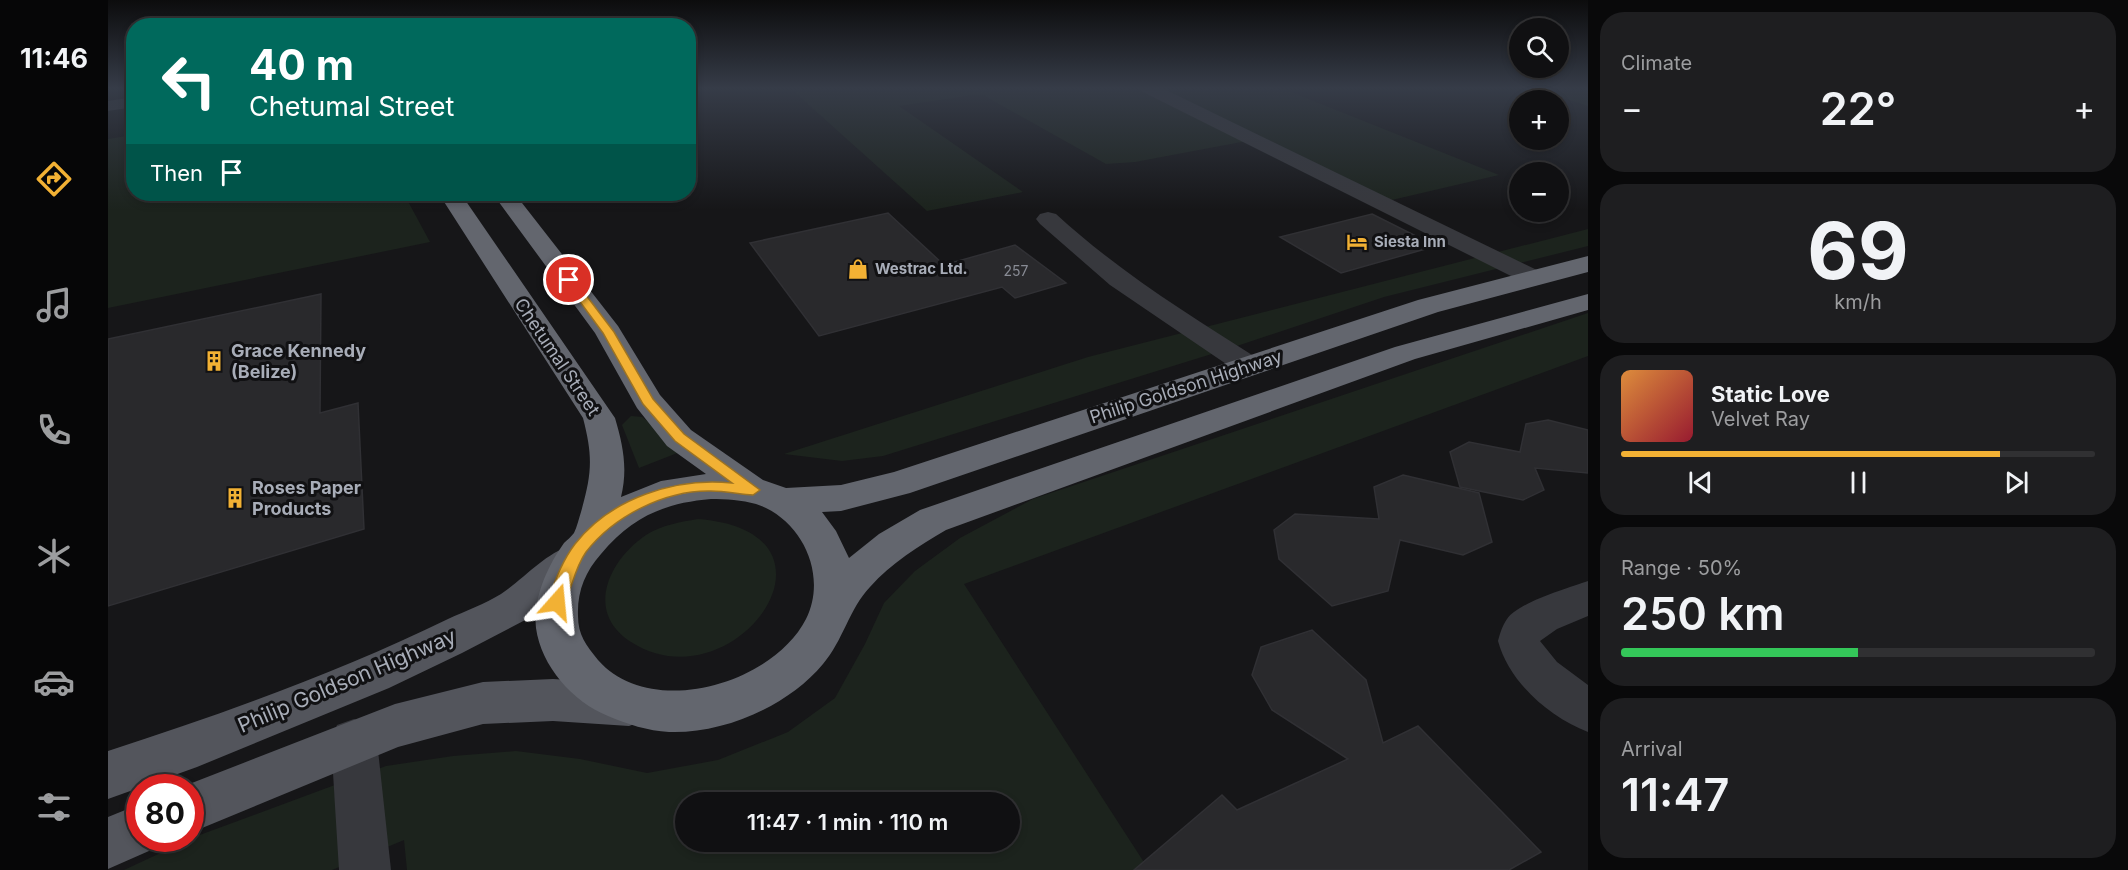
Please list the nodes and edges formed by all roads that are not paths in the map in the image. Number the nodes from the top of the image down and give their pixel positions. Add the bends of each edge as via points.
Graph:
1 (1231, 129) edge
2 (455, 201) edge
3 (509, 201) edge
4 (1048, 219) dead end
5 (1588, 264) edge
6 (1534, 278) junction
7 (1588, 302) edge
8 (1249, 366) junction
9 (768, 496) junction
10 (582, 548) junction
11 (1588, 598) edge
12 (830, 611) junction
13 (641, 706) junction
14 (1588, 711) edge
15 (354, 741) junction
16 (108, 775) edge
17 (204, 802) edge
18 (126, 835) edge
19 (108, 843) edge
20 (365, 870) edge

1 - 6 street
2 - 10 highway, Chetumal Street via 599,418 608,451 606,486
3 - 9 highway via 608,332 648,401 680,438
4 - 8 street via 1075,247
5 - 6 highway, Philip Goldson Highway
6 - 8 highway, Philip Goldson Highway via 1428,306
7 - 12 highway via 1405,353 933,520 892,544 855,576
8 - 9 highway, Philip Goldson Highway via 898,484 841,498
9 - 10 highway, Philip Goldson Highway via 711,486 667,492 626,510
9 - 12 highway via 800,513 816,528 828,548 834,589
10 - 13 highway, Chetumal Street via 562,581 557,602 556,625 563,647 574,667 592,684 612,697
10 - 16 main road, Philip Goldson Highway via 514,606 447,640 180,751
11 - 14 street via 1531,623 1521,632 1518,644 1525,659
12 - 13 highway, Chetumal Street via 804,654 759,689 701,708 670,711
13 - 15 main road via 553,700 483,703
15 - 17 main road
15 - 20 street
18 - 19 main road

